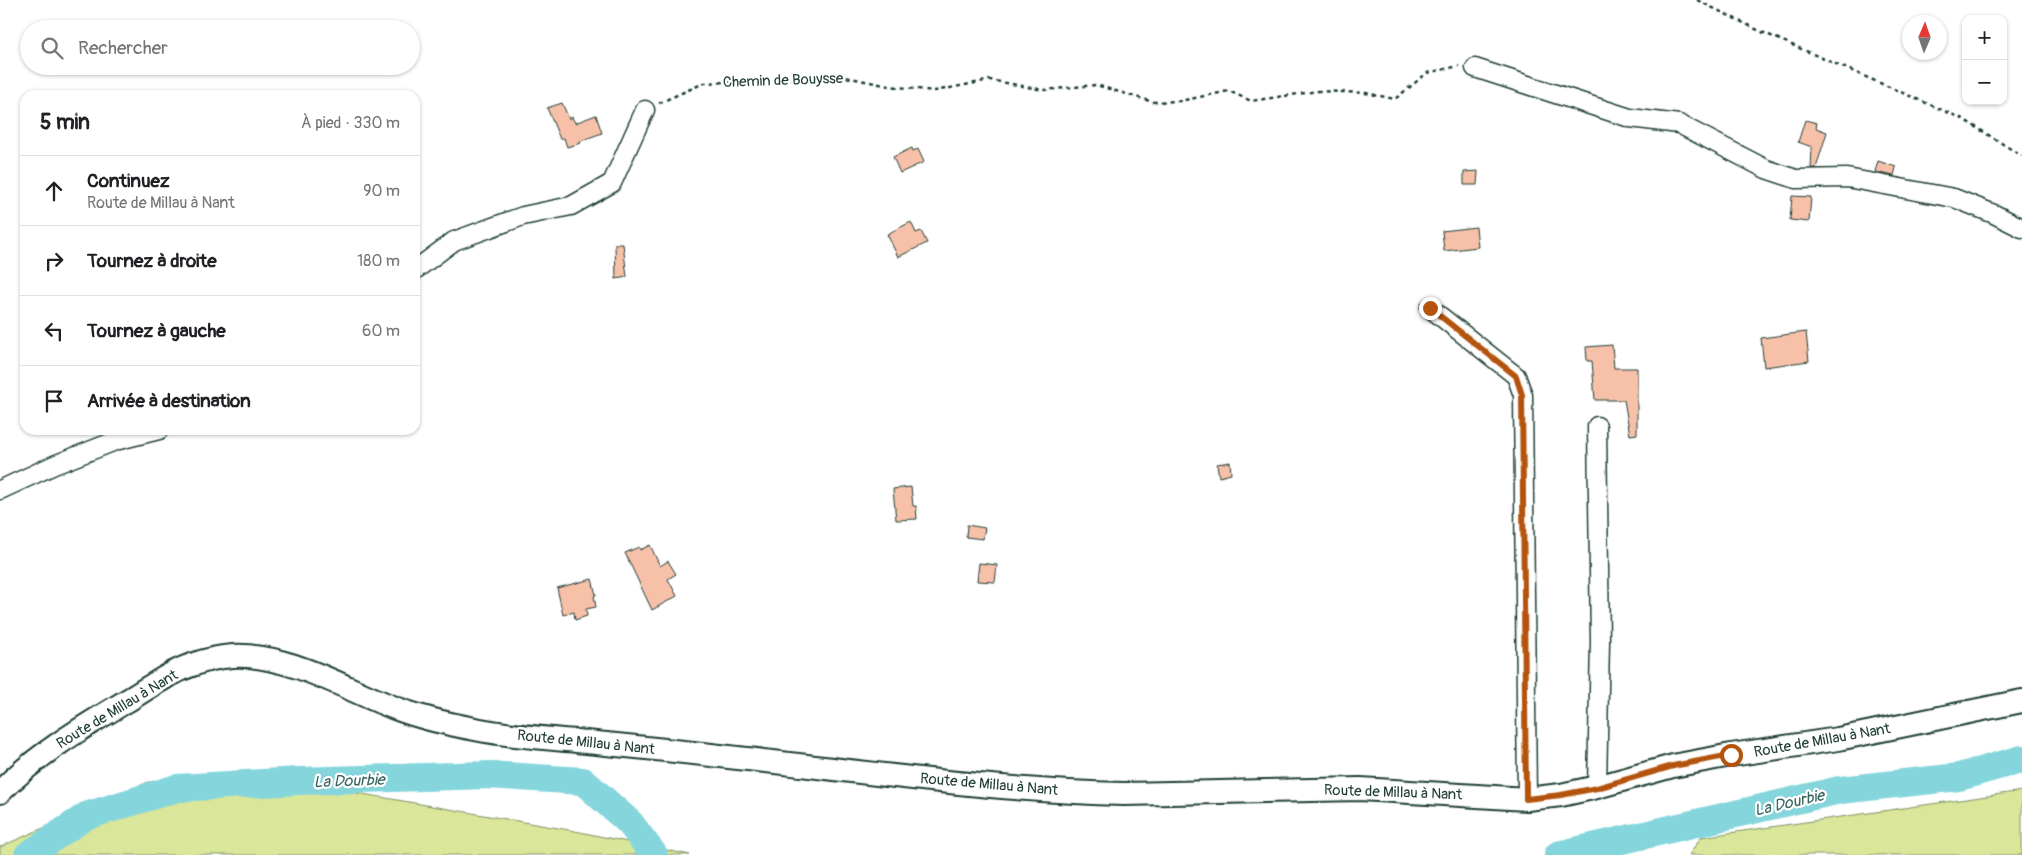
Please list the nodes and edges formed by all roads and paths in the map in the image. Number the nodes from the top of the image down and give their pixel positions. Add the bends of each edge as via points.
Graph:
1 (1697, 0) edge
2 (1475, 68) joint
3 (645, 110) joint
4 (2022, 156) edge
5 (2022, 228) edge
6 (420, 266) edge
7 (1430, 308) dead end
8 (1597, 426) dead end
9 (139, 435) edge
10 (0, 490) edge
11 (2022, 701) edge
12 (1597, 788) junction
13 (0, 792) edge
14 (1526, 799) junction

1 - 4 path via 1762,32 1964,119
2 - 3 path, Chemin de Bouysse via 1459,66 1428,74 1395,99 1366,93 1318,91 1251,101 1229,91 1180,101 1153,102 1096,85 1044,90 990,80 935,91 846,77 704,83
2 - 5 street via 1630,118 1679,124 1766,170 1796,178 1847,178 1954,198
3 - 6 street via 612,184 572,206 523,216 454,241
7 - 14 street via 1516,376 1522,395
8 - 12 street via 1600,641
9 - 10 street via 54,465
11 - 12 main road, Route de Millau à Nant via 1838,739 1673,766
12 - 14 main road, Route de Millau à Nant
13 - 14 main road, Route de Millau à Nant via 46,753 159,681 190,665 233,656 273,660 304,670 425,718 521,736 1094,794 1360,789

